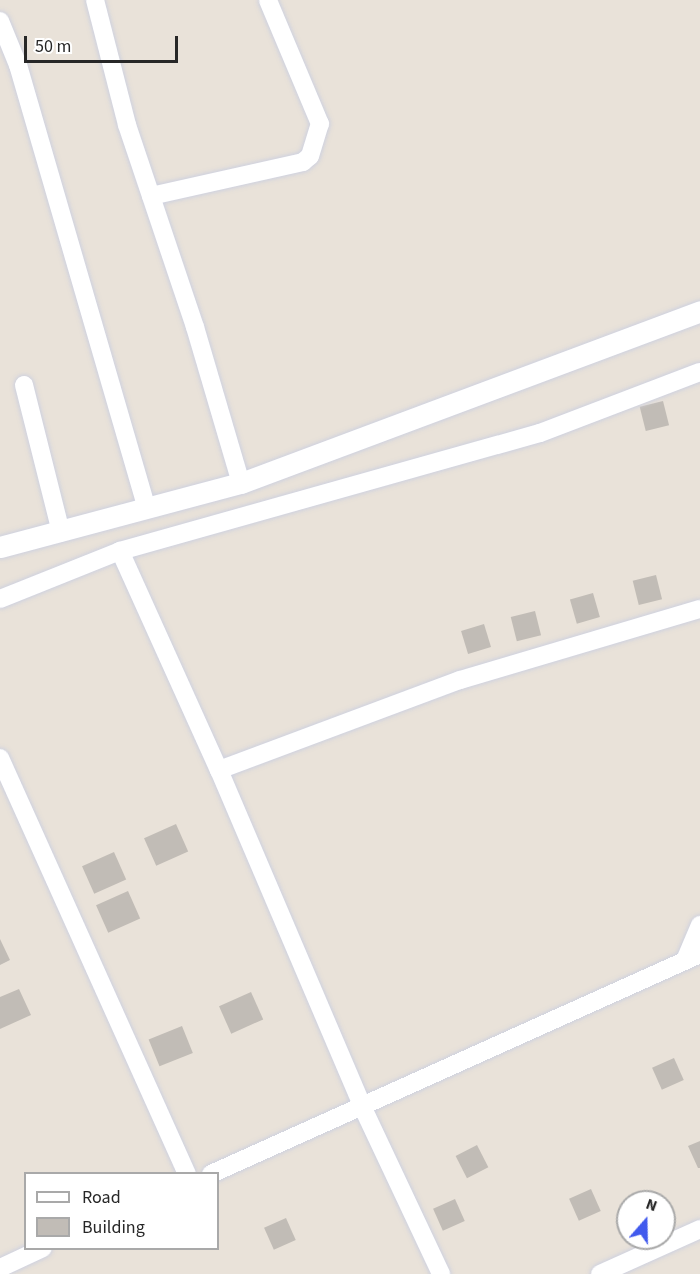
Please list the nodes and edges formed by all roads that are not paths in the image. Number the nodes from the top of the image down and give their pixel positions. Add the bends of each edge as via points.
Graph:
1 (94, 0) edge
2 (268, 0) edge
3 (0, 21) edge
4 (151, 196) junction
5 (700, 311) edge
6 (700, 372) edge
7 (24, 386) dead end
8 (241, 483) junction
9 (147, 508) junction
10 (61, 532) junction
11 (0, 547) edge
12 (120, 551) junction
13 (0, 599) edge
14 (700, 609) edge
15 (0, 758) edge
16 (219, 770) junction
17 (700, 925) edge
18 (693, 956) edge
19 (362, 1106) junction
20 (187, 1172) edge
21 (213, 1172) edge
22 (700, 1228) edge
23 (40, 1250) edge
24 (0, 1268) edge
25 (441, 1274) edge
26 (600, 1274) edge

1 - 4 street via 126,125
2 - 4 street via 320,124 310,156 303,162
3 - 9 street via 18,65
4 - 8 street
5 - 8 street
6 - 12 street via 540,433
7 - 10 street
8 - 9 street
9 - 10 street
10 - 11 street
12 - 13 street
12 - 16 street
14 - 16 street via 460,680
15 - 20 street
16 - 19 street
17 - 18 street
18 - 19 street
19 - 21 street
19 - 25 street
22 - 26 street
23 - 24 street

